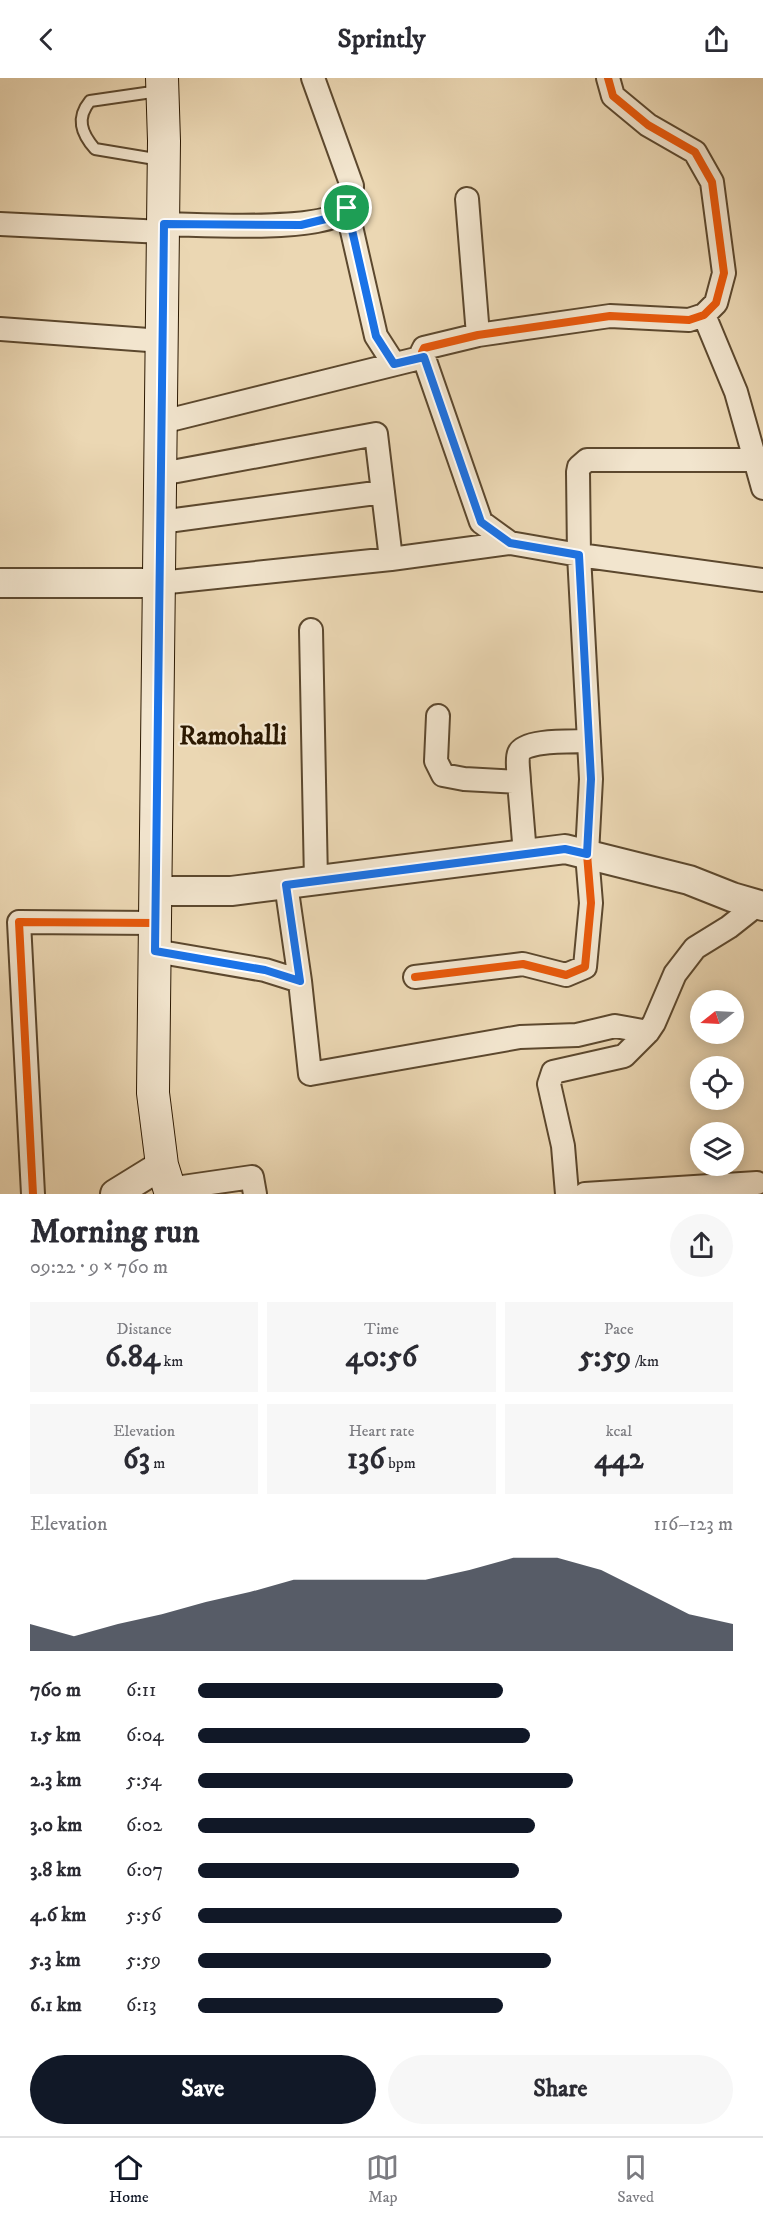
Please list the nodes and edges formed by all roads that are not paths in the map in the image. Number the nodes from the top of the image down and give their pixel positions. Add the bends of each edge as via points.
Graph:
1 (313, 78) edge
2 (608, 78) edge
3 (162, 84) edge
4 (164, 160) junction
5 (466, 199) dead end
6 (347, 208) junction
7 (0, 224) edge
8 (164, 228) junction
9 (704, 315) junction
10 (0, 329) edge
11 (478, 335) junction
12 (162, 341) junction
13 (424, 357) junction
14 (394, 364) junction
15 (162, 422) junction
16 (755, 460) junction
17 (161, 474) junction
18 (763, 488) edge
19 (383, 492) junction
20 (160, 522) junction
21 (510, 543) junction
22 (579, 555) junction
23 (391, 559) junction
24 (763, 580) edge
25 (159, 583) junction
26 (0, 584) edge
27 (311, 630) dead end
28 (438, 717) dead end
29 (589, 741) junction
30 (519, 782) junction
31 (525, 854) junction
32 (587, 854) junction
33 (316, 881) junction
34 (286, 885) junction
35 (156, 891) junction
36 (761, 905) edge
37 (9, 922) edge
38 (155, 937) junction
39 (415, 977) dead end
40 (300, 981) junction
41 (648, 1032) junction
42 (545, 1036) junction
43 (553, 1072) junction
44 (167, 1183) edge
45 (757, 1183) dead end
46 (33, 1194) edge
47 (115, 1194) edge
48 (255, 1194) edge
49 (567, 1194) edge
50 (585, 1194) edge

1 - 6 street via 352,186
2 - 9 street via 613,96 648,125 695,152 712,182 724,273 716,303
3 - 4 main road
3 - 4 lane via 90,101 82,111 82,124 86,139 95,149
4 - 8 main road
5 - 11 street
6 - 8 street via 334,217 301,225
6 - 14 street via 376,336
7 - 8 street
8 - 12 main road
9 - 11 street via 689,320 610,316
9 - 16 street via 736,392
10 - 12 street
11 - 13 street via 424,348
12 - 15 main road
13 - 14 street
13 - 21 street via 481,522
14 - 15 street
15 - 17 main road
16 - 18 street
16 - 22 street via 587,460 578,472
17 - 19 street via 376,434
17 - 20 main road
19 - 20 street
19 - 23 street
20 - 25 main road
21 - 22 street
21 - 23 street
22 - 24 street
22 - 29 street
23 - 25 street
25 - 26 street
25 - 35 main road
27 - 33 street
28 - 30 street via 436,762 443,775
29 - 30 street via 522,748 518,754
29 - 32 street
30 - 31 street
31 - 32 street via 565,849
31 - 33 street
32 - 36 street via 689,880
32 - 39 street via 591,903 585,967 566,975 523,964
33 - 34 street
34 - 35 street via 231,891
34 - 40 street
35 - 38 main road
36 - 41 street via 695,948 675,974
37 - 38 street
37 - 46 street
38 - 40 street
38 - 44 main road via 153,1094
40 - 42 street via 310,1074 478,1043
41 - 42 street via 615,1026 577,1035
41 - 43 street via 624,1056
42 - 43 street
43 - 49 street via 549,1084 564,1146
44 - 47 street
44 - 48 street via 252,1177
45 - 50 street

